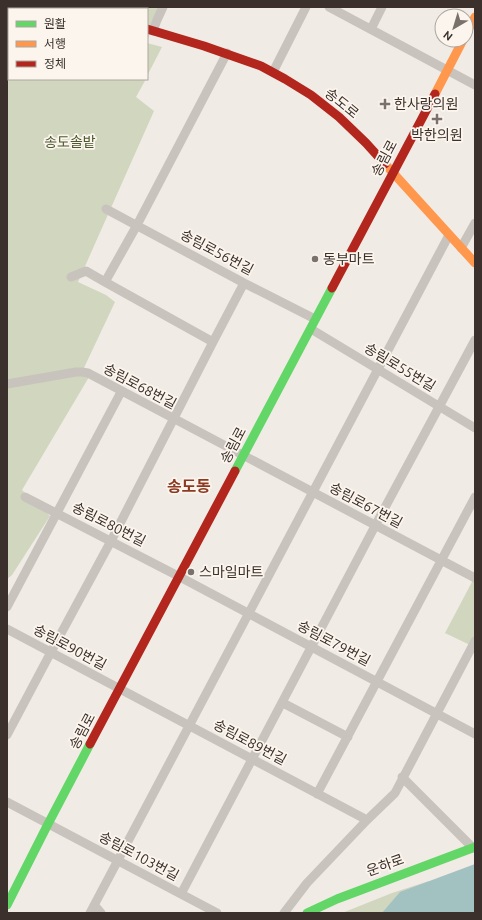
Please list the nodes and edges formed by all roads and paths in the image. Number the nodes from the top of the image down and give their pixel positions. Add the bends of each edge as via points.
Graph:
1 (163, 7) edge
2 (306, 7) edge
3 (329, 7) edge
4 (382, 7) edge
5 (371, 29) junction
6 (150, 30) edge
7 (459, 48) edge
8 (226, 53) junction
9 (447, 70) junction
10 (273, 72) junction
11 (475, 85) edge
12 (393, 172) junction
13 (106, 209) dead end
14 (475, 223) edge
15 (137, 225) junction
16 (449, 234) junction
17 (461, 248) junction
18 (475, 263) edge
19 (71, 277) dead end
20 (105, 282) junction
21 (244, 283) junction
22 (315, 319) junction
23 (311, 329) junction
24 (475, 340) edge
25 (213, 342) junction
26 (377, 370) junction
27 (7, 384) edge
28 (121, 392) junction
29 (439, 406) junction
30 (174, 420) junction
31 (475, 428) edge
32 (243, 456) junction
33 (312, 492) junction
34 (25, 496) dead end
35 (475, 497) edge
36 (56, 513) junction
37 (375, 526) junction
38 (112, 541) junction
39 (442, 560) junction
40 (180, 577) junction
41 (475, 578) edge
42 (7, 607) edge
43 (248, 613) junction
44 (7, 629) edge
45 (475, 641) edge
46 (312, 648) junction
47 (51, 652) junction
48 (378, 681) junction
49 (120, 689) junction
50 (283, 703) junction
51 (436, 713) junction
52 (189, 726) junction
53 (475, 734) edge
54 (7, 735) edge
55 (348, 737) junction
56 (253, 759) junction
57 (402, 777) junction
58 (317, 794) junction
59 (7, 802) edge
60 (367, 820) junction
61 (48, 824) junction
62 (474, 848) edge
63 (118, 861) junction
64 (181, 894) junction
65 (7, 905) edge
66 (92, 909) edge
67 (101, 913) edge
68 (217, 913) edge
69 (284, 913) edge
70 (307, 913) edge

1 - 6 street
2 - 10 street
3 - 5 street
4 - 5 street
5 - 9 street
6 - 8 street, 송도로
7 - 9 street, 송림로
8 - 10 street, 송도로
8 - 15 street
9 - 11 street
9 - 12 street, 송림로
10 - 12 street, 송도로 via 334,113
12 - 16 street, 송도로
12 - 22 street, 송림로
13 - 15 street, 송림로56번길
14 - 17 street
15 - 20 street
15 - 21 street, 송림로56번길
16 - 17 street, 송도로
16 - 26 street
17 - 18 street, 송도로
19 - 20 street via 86,270
20 - 25 street
21 - 22 street, 송림로56번길
21 - 25 street
22 - 23 street, 송림로
23 - 26 street, 송림로55번길
23 - 32 street, 송림로
24 - 29 street
25 - 30 street
26 - 29 street, 송림로55번길
26 - 33 street
27 - 28 street, 송림로68번길 via 82,372
28 - 30 street, 송림로68번길
28 - 36 street
29 - 31 street, 송림로55번길
29 - 37 street
30 - 32 street, 송림로68번길
30 - 38 street
32 - 33 street, 송림로67번길
32 - 40 street, 송림로
33 - 37 street, 송림로67번길
33 - 43 street
34 - 36 street, 송림로80번길
35 - 39 street
36 - 38 street, 송림로80번길
36 - 42 street
37 - 39 street, 송림로67번길
37 - 46 street
38 - 40 street, 송림로80번길
38 - 47 street
39 - 41 street, 송림로67번길
39 - 48 street
40 - 43 street, 송림로79번길
40 - 49 street, 송림로
43 - 46 street, 송림로79번길
43 - 52 street
44 - 47 street, 송림로90번길
45 - 51 street
46 - 48 street, 송림로79번길
46 - 50 street
47 - 49 street, 송림로90번길
47 - 54 street
48 - 51 street, 송림로79번길
48 - 55 street
49 - 52 street, 송림로89번길
49 - 61 street, 송림로
50 - 55 street
50 - 56 street
51 - 53 street, 송림로79번길
51 - 57 street
52 - 56 street, 송림로89번길
52 - 63 street
55 - 58 street
56 - 58 street, 송림로89번길
56 - 64 street
57 - 60 street via 394,792
57 - 62 street
58 - 60 street, 송림로89번길
59 - 61 street, 송림로103번길
60 - 69 street via 306,883
61 - 63 street, 송림로103번길
61 - 65 street, 송림로
62 - 70 street, 운하로 via 336,899
63 - 64 street, 송림로103번길
63 - 66 street
64 - 68 street, 송림로103번길
66 - 67 street

